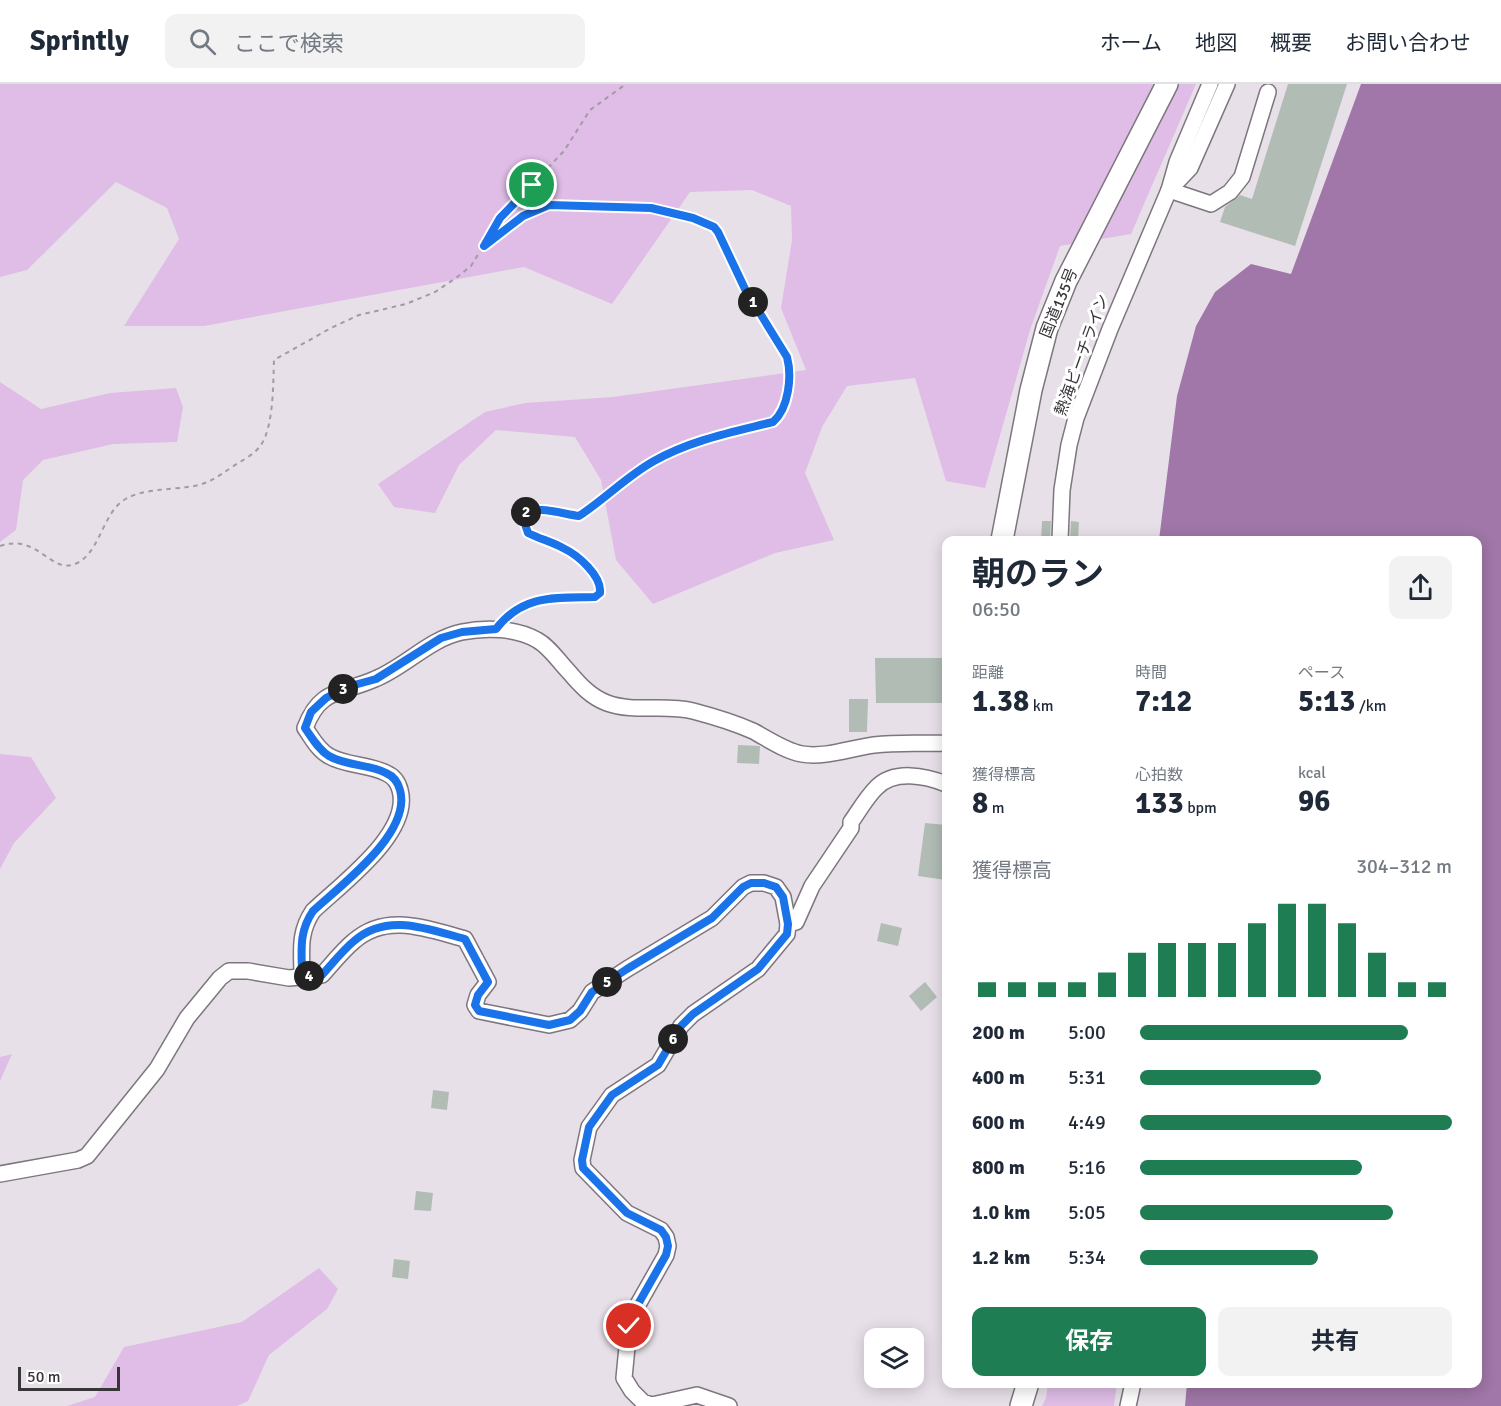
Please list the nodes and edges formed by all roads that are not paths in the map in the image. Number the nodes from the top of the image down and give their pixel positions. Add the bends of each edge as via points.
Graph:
1 (1167, 84) edge
2 (1210, 84) edge
3 (1227, 84) edge
4 (1268, 92) dead end
5 (1169, 190) junction
6 (1003, 536) edge
7 (1060, 536) edge
8 (942, 743) edge
9 (942, 782) edge
10 (788, 924) junction
11 (302, 976) junction
12 (0, 1174) edge
13 (1026, 1388) edge
14 (1132, 1388) edge
15 (729, 1406) edge
16 (1021, 1406) edge
17 (1128, 1406) edge

1 - 6 highway, 国道135号 via 1066,281 1047,328
2 - 5 street, 熱海ビーチライン
3 - 5 street, 熱海ビーチライン via 1190,168
4 - 5 street via 1242,177 1230,192 1211,204
5 - 7 street, 熱海ビーチライン via 1076,418 1062,490
8 - 11 street via 876,745 802,754 693,711 622,708 606,703 587,692 538,640 521,633 496,629 441,638 376,679 326,698 311,712 305,728 320,748 329,756 389,774 398,783 402,796 401,810 384,844 305,922
9 - 10 street via 910,776 895,777 877,786 812,886 796,922
10 - 11 street via 783,897 776,887 751,883 712,918 592,992 570,1020 549,1025 479,1011 475,1005 478,995 488,982 465,939 410,924 386,924 365,933 322,975
10 - 15 street via 787,934 758,969 693,1014 681,1026 658,1065 612,1095 589,1127 582,1160 583,1168 627,1213 661,1230 668,1246 629,1326 624,1378 643,1402 652,1405 697,1395
11 - 12 street via 229,971 187,1018 157,1069 87,1156
13 - 16 highway
14 - 17 street

